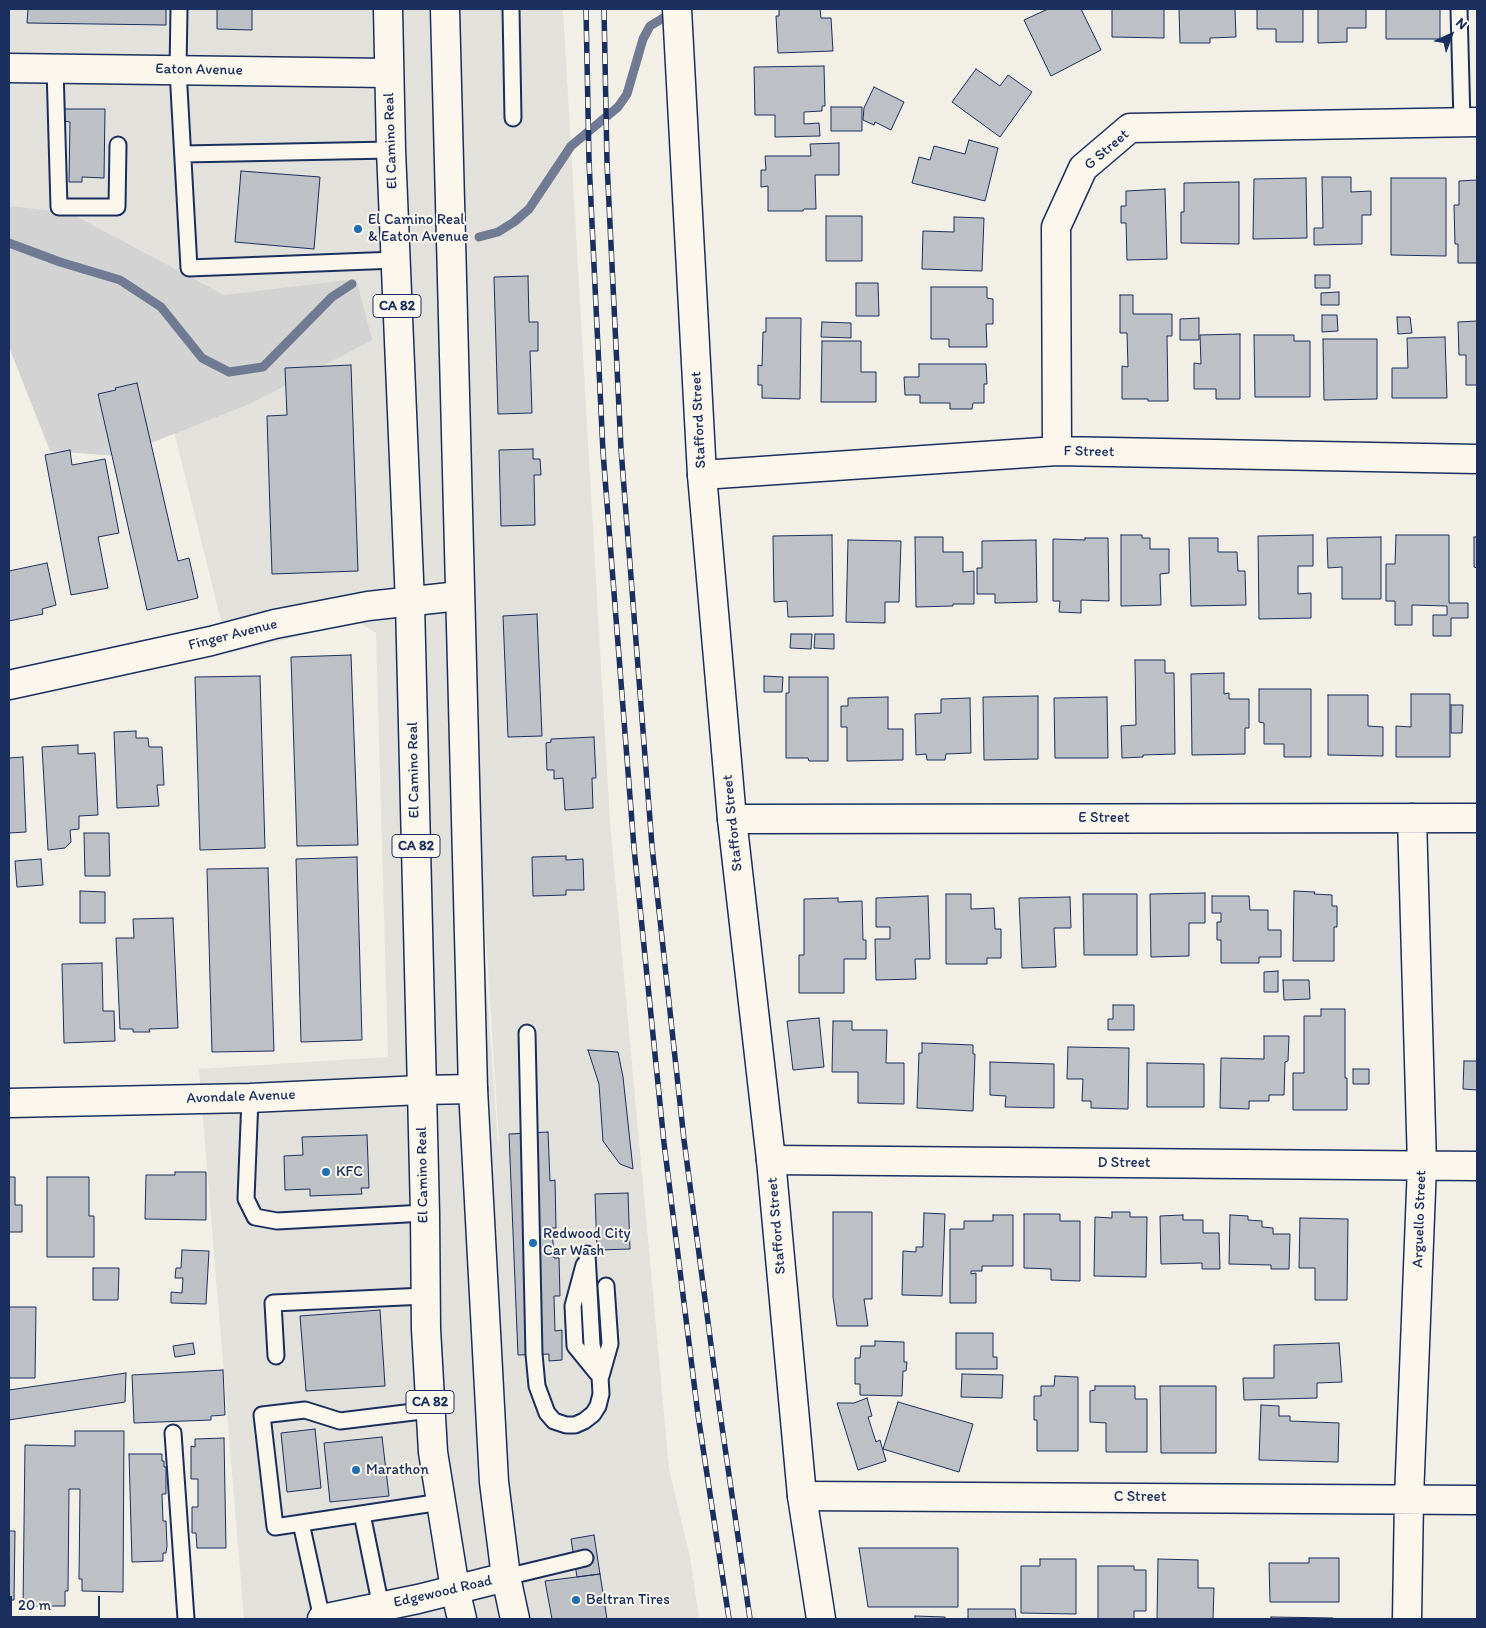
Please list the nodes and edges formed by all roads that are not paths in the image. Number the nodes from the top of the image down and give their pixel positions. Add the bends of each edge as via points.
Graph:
1 (179, 9) edge
2 (388, 9) edge
3 (445, 9) edge
4 (511, 9) edge
5 (1459, 9) edge
6 (677, 16) edge
7 (9, 68) edge
8 (54, 68) junction
9 (178, 70) junction
10 (388, 73) junction
11 (513, 118) dead end
12 (1470, 122) edge
13 (118, 145) dead end
14 (391, 150) junction
15 (183, 154) junction
16 (396, 260) junction
17 (1057, 452) junction
18 (1477, 459) edge
19 (702, 476) junction
20 (459, 596) junction
21 (410, 602) junction
22 (9, 685) edge
23 (1412, 818) junction
24 (1477, 818) edge
25 (732, 819) junction
26 (527, 1033) dead end
27 (473, 1089) junction
28 (421, 1090) junction
29 (250, 1098) junction
30 (9, 1103) edge
31 (771, 1160) junction
32 (1422, 1165) junction
33 (1477, 1166) edge
34 (425, 1213) junction
35 (587, 1254) dead end
36 (606, 1286) dead end
37 (425, 1296) junction
38 (276, 1356) dead end
39 (600, 1377) junction
40 (430, 1410) junction
41 (173, 1432) dead end
42 (802, 1496) junction
43 (1409, 1498) junction
44 (1477, 1500) edge
45 (441, 1502) junction
46 (362, 1514) junction
47 (301, 1523) junction
48 (585, 1558) dead end
49 (506, 1577) junction
50 (455, 1589) junction
51 (381, 1607) junction
52 (186, 1619) edge
53 (322, 1619) edge
54 (462, 1619) edge
55 (515, 1619) edge
56 (821, 1619) edge
57 (1407, 1619) edge

1 - 9 lane
2 - 10 street, El Camino Real / CA 82
3 - 20 street
4 - 11 lane
5 - 12 lane
6 - 19 street, Stafford Street
7 - 8 street, Eaton Avenue
8 - 9 street, Eaton Avenue
8 - 13 lane via 59,207 117,206
9 - 10 street, Eaton Avenue
9 - 15 lane
10 - 14 street, El Camino Real / CA 82
12 - 17 street, G Street via 1130,128 1083,168 1056,227
14 - 15 lane
14 - 16 street, El Camino Real / CA 82
15 - 16 lane via 189,268
16 - 21 street, El Camino Real / CA 82
17 - 18 street, F Street
17 - 19 street, F Street
19 - 25 street, Stafford Street
20 - 21 street, Finger Avenue
20 - 27 street
21 - 22 street, Finger Avenue via 368,606 275,624
21 - 28 street, El Camino Real / CA 82
23 - 24 street, E Street
23 - 25 street, E Street
23 - 32 street, Arguello Street
25 - 31 street, Stafford Street
26 - 39 lane via 534,1354 537,1386 547,1413 554,1421 566,1425 584,1421 598,1406
27 - 28 street, Avondale Avenue
27 - 49 street via 494,1482
28 - 29 street, Avondale Avenue
28 - 34 street, El Camino Real / CA 82
29 - 30 street, Avondale Avenue
29 - 34 lane via 246,1199 255,1216 278,1221
31 - 32 street, D Street
31 - 42 street, Stafford Street
32 - 33 street, D Street
32 - 43 street, Arguello Street
34 - 37 street, El Camino Real / CA 82
35 - 39 lane via 592,1345
36 - 39 lane via 610,1344
37 - 38 lane via 273,1303
37 - 40 street, El Camino Real / CA 82
40 - 45 street, El Camino Real / CA 82
40 - 47 lane via 340,1421 305,1410 262,1415 275,1527
41 - 52 lane
42 - 43 street, C Street
42 - 56 street, Stafford Street
43 - 44 street, C Street
43 - 57 street, Arguello Street
45 - 46 lane
45 - 50 street, El Camino Real / CA 82
46 - 47 lane
46 - 51 lane
47 - 53 lane
48 - 49 lane
49 - 50 street, Edgewood Road
49 - 55 street
50 - 51 street, Edgewood Road
50 - 54 street, El Camino Real / CA 82
51 - 53 street, Edgewood Road

